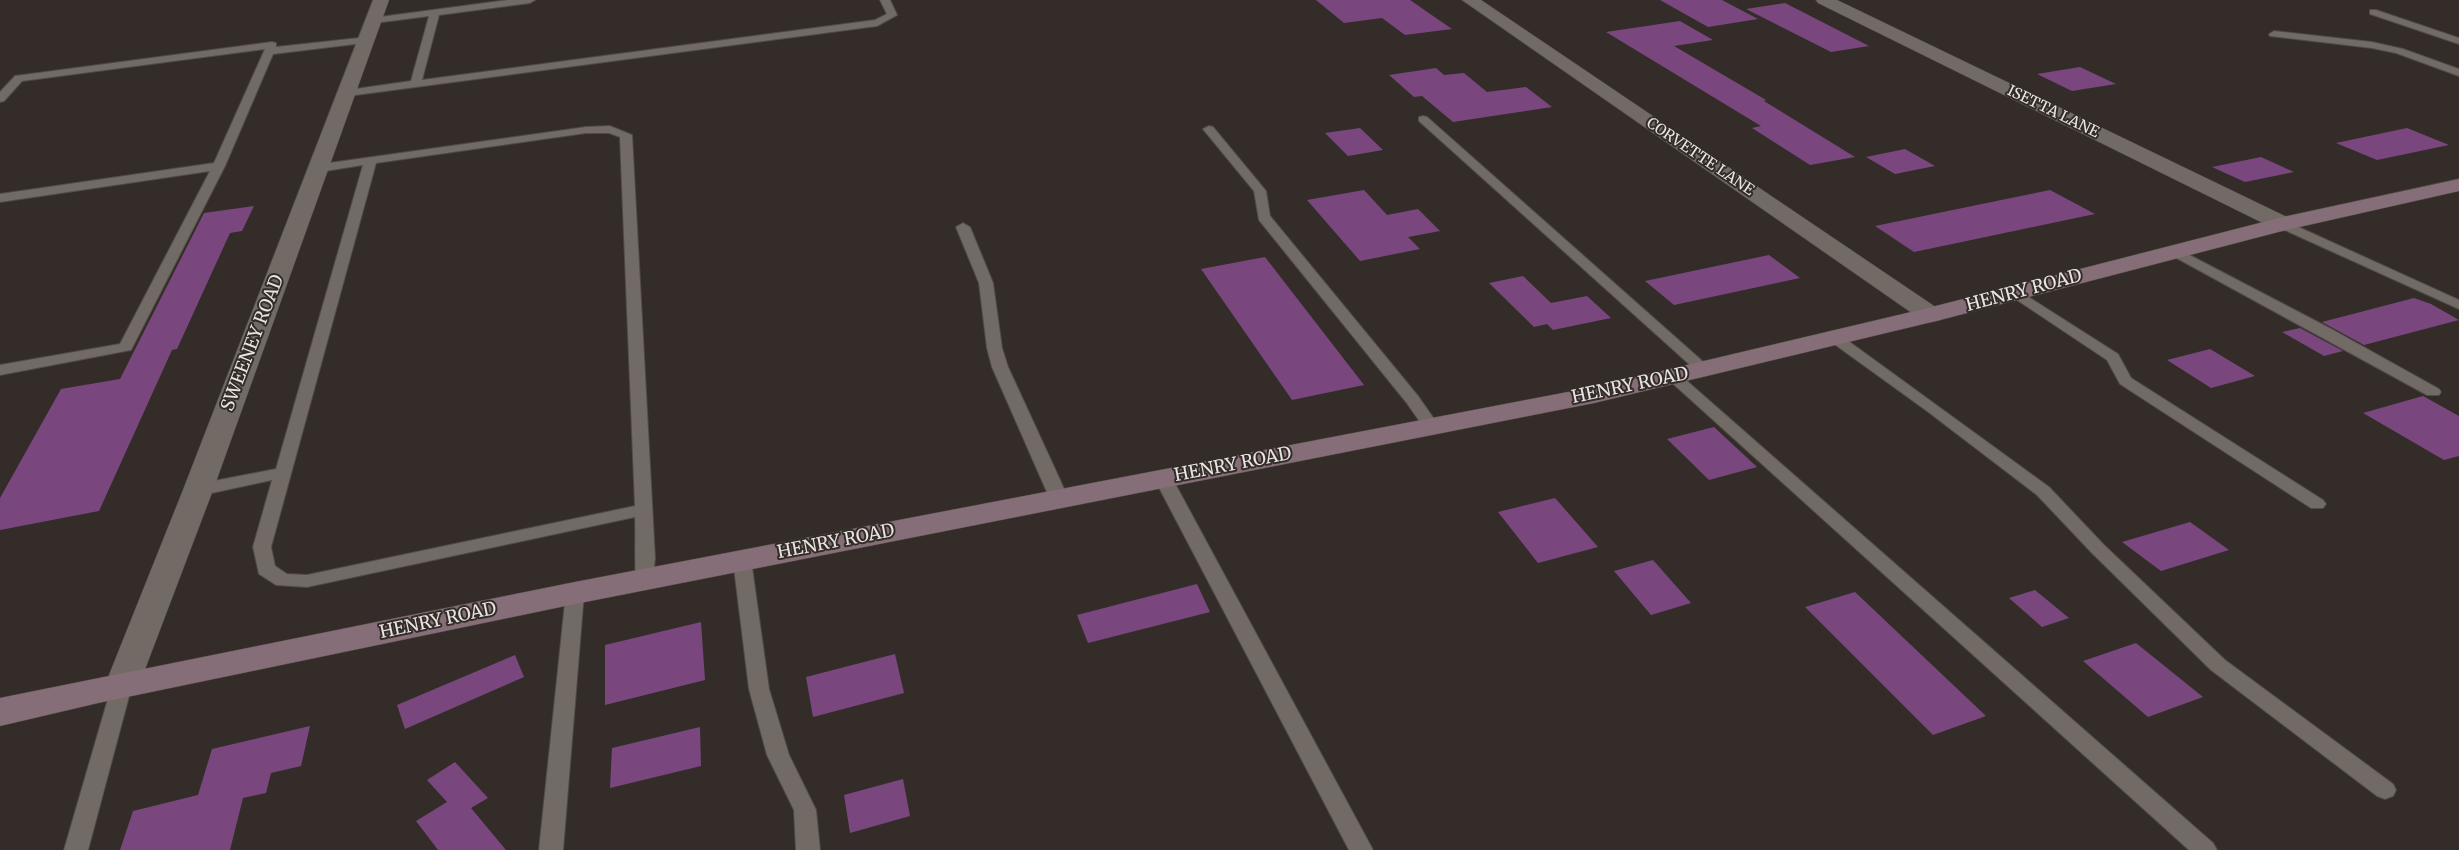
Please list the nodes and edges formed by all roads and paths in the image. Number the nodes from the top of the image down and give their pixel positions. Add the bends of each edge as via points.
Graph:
1 (530, 0) edge
2 (885, 0) edge
3 (1470, 0) edge
4 (1824, 0) edge
5 (435, 12) junction
6 (2373, 12) dead end
7 (374, 20) edge
8 (2274, 34) dead end
9 (2459, 41) edge
10 (270, 51) junction
11 (2459, 73) edge
12 (416, 84) junction
13 (348, 93) junction
14 (0, 99) edge
15 (1423, 119) dead end
16 (1209, 129) dead end
17 (372, 160) junction
18 (219, 166) junction
19 (319, 168) junction
20 (2459, 185) edge
21 (0, 198) edge
22 (2283, 224) junction
23 (963, 228) dead end
24 (2176, 252) junction
25 (2016, 293) junction
26 (2459, 305) edge
27 (1931, 315) junction
28 (1835, 338) junction
29 (0, 370) edge
30 (1704, 370) junction
31 (1674, 377) junction
32 (2433, 392) dead end
33 (1432, 426) junction
34 (282, 473) junction
35 (1163, 478) junction
36 (198, 490) junction
37 (1059, 499) junction
38 (2317, 504) dead end
39 (643, 510) junction
40 (742, 560) junction
41 (644, 579) junction
42 (574, 593) junction
43 (122, 685) junction
44 (0, 712) edge
45 (2385, 790) dead end
46 (76, 850) edge
47 (551, 850) edge
48 (808, 850) edge
49 (1361, 850) edge
50 (2205, 850) edge

1 - 5 lane
2 - 12 lane via 892,15 877,23
3 - 27 street, CORVETTE LANE
4 - 22 street, ISETTA LANE
5 - 7 lane
5 - 12 lane
6 - 9 lane
7 - 10 lane
7 - 13 street, SWEENEY ROAD
8 - 11 lane via 2372,45 2399,51
10 - 14 lane via 272,45 19,78
10 - 18 lane
12 - 13 lane
13 - 19 street, SWEENEY ROAD
15 - 30 lane
16 - 33 lane via 1260,191 1264,217
17 - 19 lane
17 - 34 lane
17 - 39 lane via 586,130 610,129 626,134
18 - 21 lane
18 - 29 lane via 126,348
19 - 36 street, SWEENEY ROAD
20 - 22 street, HENRY ROAD
22 - 24 street, HENRY ROAD
22 - 26 lane
23 - 37 lane via 988,293 999,366
24 - 25 street, HENRY ROAD
24 - 32 lane
25 - 27 street, HENRY ROAD
25 - 38 lane via 2113,357 2125,380
27 - 28 street, HENRY ROAD
28 - 30 street, HENRY ROAD
28 - 45 lane via 2043,491 2218,664
30 - 31 street, HENRY ROAD
31 - 33 street, HENRY ROAD
31 - 50 lane
33 - 35 street, HENRY ROAD
34 - 36 lane
34 - 39 lane via 262,547 266,569 284,580 307,581
35 - 37 street, HENRY ROAD
35 - 49 lane
36 - 43 street, SWEENEY ROAD
37 - 40 street, HENRY ROAD
39 - 41 lane
40 - 41 street, HENRY ROAD
40 - 48 lane via 758,689 778,755 805,810
41 - 42 street, HENRY ROAD
42 - 43 street, HENRY ROAD
42 - 47 lane
43 - 44 street, HENRY ROAD
43 - 46 lane

